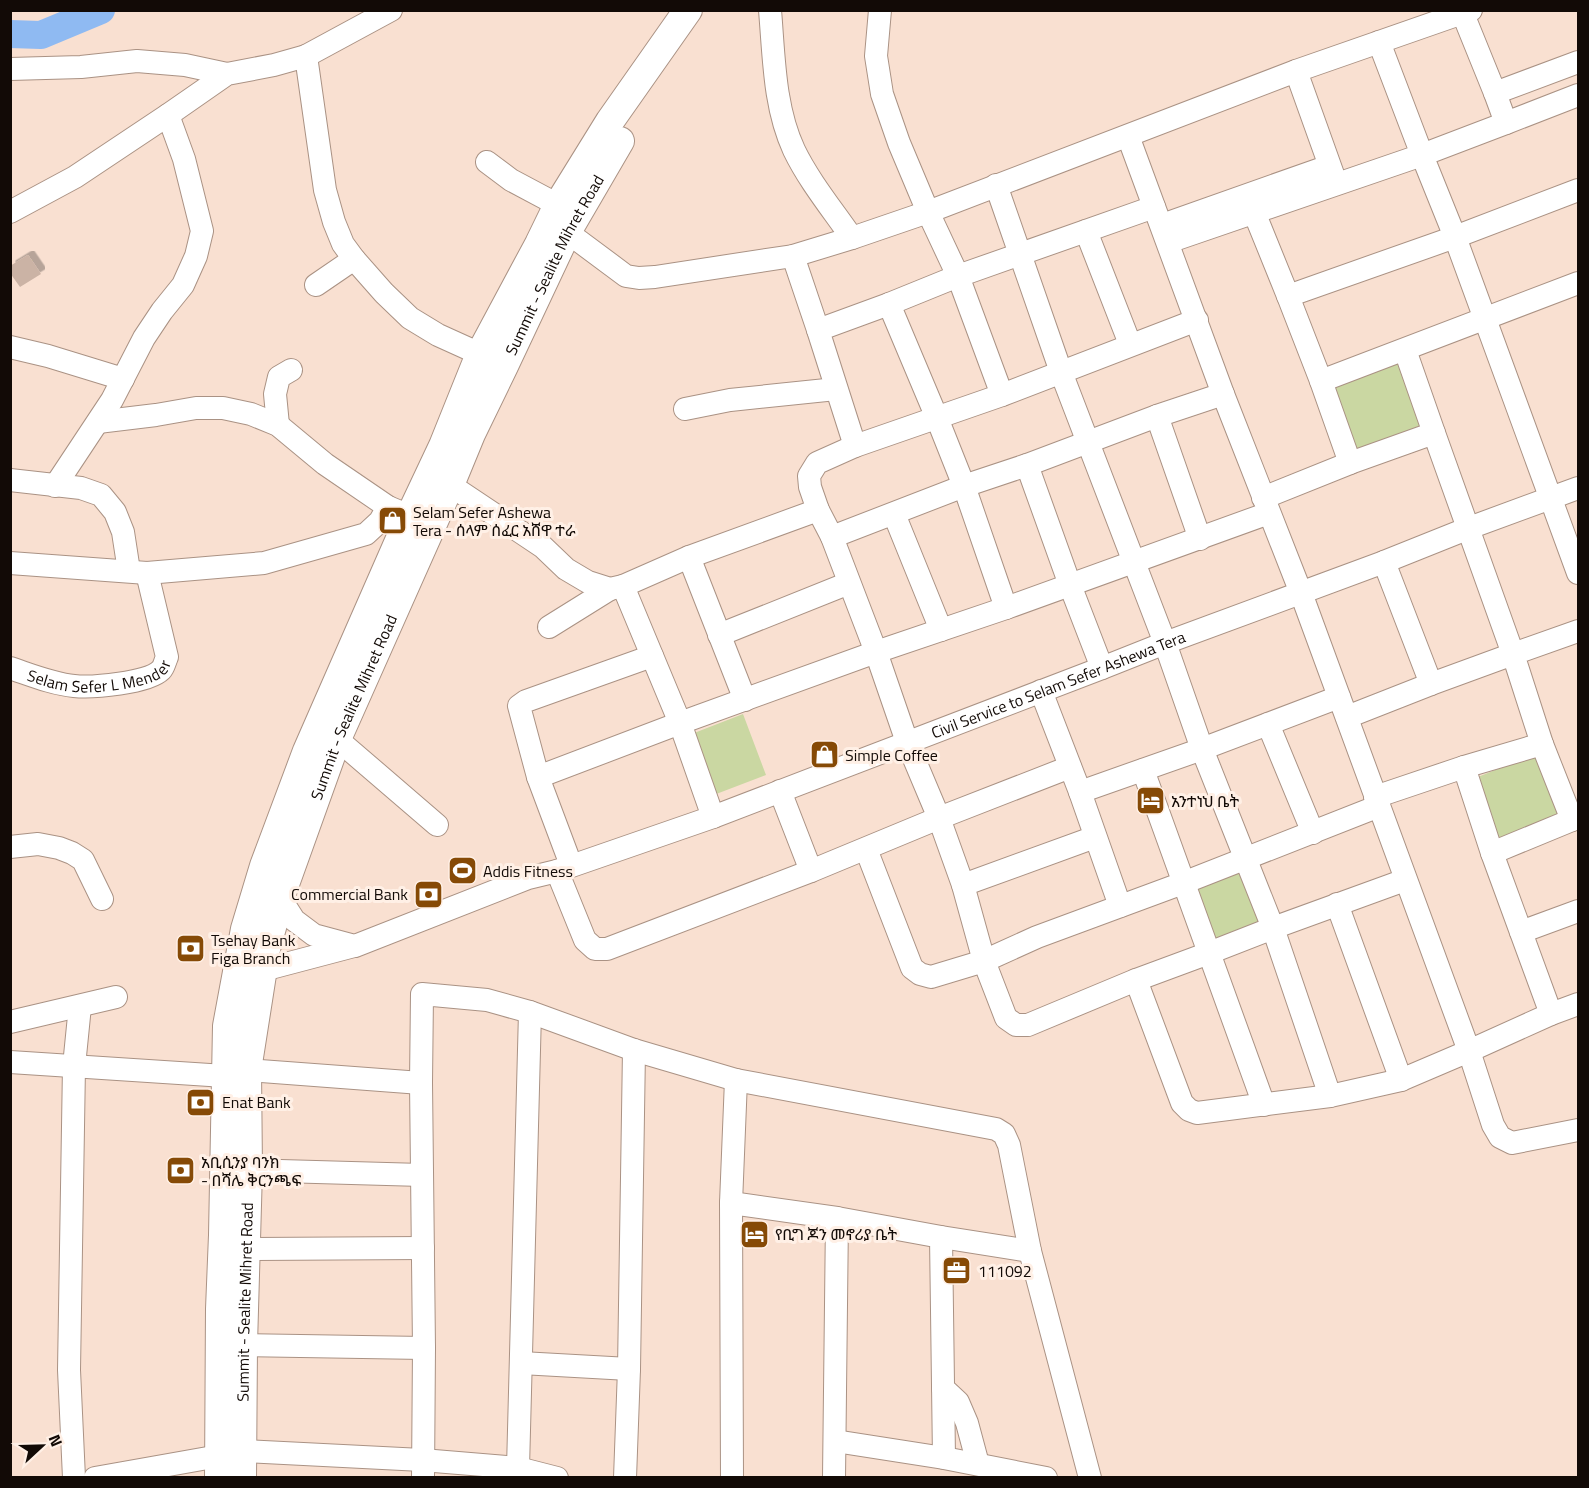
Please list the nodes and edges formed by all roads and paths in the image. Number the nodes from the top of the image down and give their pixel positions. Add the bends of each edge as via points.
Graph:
1 (391, 10) edge
2 (688, 10) edge
3 (710, 10) edge
4 (770, 10) edge
5 (880, 10) edge
6 (1456, 13) edge
7 (1379, 42) junction
8 (306, 56) junction
9 (1578, 62) edge
10 (10, 69) edge
11 (1296, 71) junction
12 (227, 74) junction
13 (1494, 93) junction
14 (1578, 95) edge
15 (168, 115) junction
16 (1506, 123) junction
17 (1128, 136) junction
18 (1422, 155) junction
19 (486, 162) dead end
20 (1333, 175) junction
21 (996, 185) junction
22 (1578, 190) edge
23 (558, 205) junction
24 (10, 212) edge
25 (928, 212) junction
26 (1254, 213) junction
27 (1161, 224) junction
28 (1086, 231) junction
29 (567, 232) junction
30 (1455, 237) junction
31 (852, 238) junction
32 (1020, 255) junction
33 (794, 256) junction
34 (354, 259) junction
35 (958, 276) junction
36 (316, 285) dead end
37 (1576, 291) edge
38 (1287, 296) junction
39 (889, 304) junction
40 (1485, 319) junction
41 (1197, 320) junction
42 (818, 330) junction
43 (1130, 344) junction
44 (10, 347) edge
45 (1405, 350) junction
46 (480, 354) junction
47 (291, 370) dead end
48 (1061, 372) junction
49 (123, 379) junction
50 (1321, 381) junction
51 (836, 389) junction
52 (1002, 394) junction
53 (1223, 394) junction
54 (685, 409) dead end
55 (1157, 417) junction
56 (937, 418) junction
57 (98, 422) junction
58 (278, 425) junction
59 (461, 429) junction
60 (1434, 433) junction
61 (1088, 442) junction
62 (855, 446) junction
63 (1350, 464) junction
64 (1027, 465) junction
65 (10, 480) edge
66 (450, 484) junction
67 (55, 486) junction
68 (964, 486) junction
69 (1578, 488) edge
70 (1551, 499) junction
71 (1266, 506) junction
72 (818, 510) junction
73 (399, 511) junction
74 (894, 514) junction
75 (1469, 528) junction
76 (832, 537) junction
77 (1200, 539) junction
78 (689, 557) junction
79 (1133, 562) junction
80 (1384, 562) junction
81 (10, 563) edge
82 (567, 569) junction
83 (138, 572) junction
84 (1578, 573) edge
85 (849, 583) junction
86 (1070, 585) junction
87 (617, 588) junction
88 (1301, 593) junction
89 (1006, 608) junction
90 (571, 612) junction
91 (549, 627) dead end
92 (940, 630) junction
93 (1578, 631) edge
94 (719, 635) junction
95 (1165, 643) junction
96 (876, 652) junction
97 (1513, 654) junction
98 (652, 656) junction
99 (10, 668) edge
100 (1102, 668) junction
101 (1431, 684) junction
102 (1041, 691) junction
103 (745, 699) junction
104 (1343, 707) junction
105 (680, 723) junction
106 (1268, 724) junction
107 (337, 739) junction
108 (907, 742) junction
109 (1542, 744) junction
110 (1202, 749) junction
111 (1070, 767) junction
112 (1464, 767) junction
113 (1143, 770) junction
114 (538, 777) junction
115 (780, 791) junction
116 (1080, 792) junction
117 (1377, 801) junction
118 (713, 816) junction
119 (939, 818) junction
120 (1575, 819) edge
121 (437, 825) dead end
122 (1313, 833) junction
123 (1095, 837) junction
124 (10, 847) edge
125 (866, 849) junction
126 (1492, 853) junction
127 (1246, 858) junction
128 (564, 868) junction
129 (811, 871) junction
130 (1405, 880) junction
131 (1183, 883) junction
132 (963, 885) junction
133 (280, 898) junction
134 (102, 899) dead end
135 (1337, 904) junction
136 (1120, 906) junction
137 (1578, 911) edge
138 (1273, 928) junction
139 (1521, 932) junction
140 (356, 946) junction
141 (1209, 953) junction
142 (984, 961) junction
143 (263, 970) junction
144 (1136, 980) junction
145 (116, 997) dead end
146 (1578, 1004) edge
147 (80, 1006) junction
148 (530, 1012) junction
149 (1551, 1014) junction
150 (10, 1022) edge
151 (633, 1050) junction
152 (1468, 1051) junction
153 (10, 1062) edge
154 (74, 1066) junction
155 (236, 1073) junction
156 (736, 1080) junction
157 (1401, 1080) junction
158 (421, 1083) junction
159 (1330, 1096) junction
160 (1264, 1105) junction
161 (1578, 1130) edge
162 (248, 1170) junction
163 (422, 1175) junction
164 (731, 1203) junction
165 (837, 1218) junction
166 (941, 1237) junction
167 (423, 1248) junction
168 (246, 1249) junction
169 (1030, 1251) junction
170 (243, 1345) junction
171 (424, 1348) junction
172 (521, 1363) junction
173 (629, 1369) junction
174 (943, 1388) junction
175 (835, 1441) junction
176 (231, 1465) edge
177 (961, 1465) edge
178 (518, 1468) junction
179 (422, 1469) edge
180 (74, 1478) edge
181 (95, 1478) edge
182 (557, 1478) edge
183 (625, 1478) edge
184 (732, 1478) edge
185 (834, 1478) edge
186 (1046, 1478) edge
187 (1090, 1478) edge

1 - 8 street
2 - 23 main road via 610,121
3 - 29 main road, Summit - Sealite Mihret Road via 624,135
4 - 31 street via 776,84 785,124 807,173
5 - 25 street via 876,56 882,94
6 - 7 street
6 - 13 street
7 - 11 street
7 - 18 street
8 - 12 street
8 - 34 street via 325,190 343,244
9 - 13 street
10 - 12 street via 136,61
11 - 17 street
11 - 20 street
12 - 15 street
13 - 16 street
14 - 16 street
15 - 24 street via 75,177
15 - 49 street via 202,231 183,285 144,338
16 - 18 street
17 - 21 street
17 - 27 street
18 - 20 street
18 - 30 street
19 - 23 street
20 - 26 street
20 - 27 street
21 - 25 street
21 - 32 street
22 - 30 street
23 - 46 main road
25 - 31 street
25 - 35 street
26 - 27 street
26 - 38 street
27 - 28 street
27 - 41 street
28 - 32 street
28 - 43 street
29 - 33 street via 626,276 639,278
29 - 59 main road, Summit - Sealite Mihret Road via 504,366
30 - 38 street
30 - 40 street
31 - 33 street
32 - 35 street
32 - 48 street
33 - 42 street
34 - 36 street
34 - 46 street via 410,318
35 - 39 street
35 - 52 street
37 - 40 street
38 - 50 street
39 - 42 street
39 - 56 street
40 - 45 street
40 - 70 street
41 - 43 street
41 - 53 street
42 - 51 street
43 - 48 street
44 - 49 street
45 - 50 street
45 - 60 street
46 - 59 main road
47 - 58 street via 279,377 275,394
48 - 52 street
48 - 61 street
49 - 57 street
50 - 63 street
51 - 54 street via 730,400
51 - 62 street
52 - 56 street
53 - 55 street
53 - 71 street
55 - 61 street
55 - 77 street
56 - 62 street
56 - 68 street
57 - 58 street via 196,408 223,408
57 - 67 street
58 - 73 street via 326,464
59 - 66 main road, Summit - Sealite Mihret Road
59 - 73 main road via 443,446
60 - 63 street
60 - 75 street
61 - 64 street
61 - 79 street
62 - 72 street via 817,463 809,476
63 - 71 street
64 - 68 street
64 - 86 street
65 - 67 street, Selam Sefer L Mender
66 - 82 street via 543,547
66 - 107 main road, Summit - Sealite Mihret Road
67 - 83 street, Selam Sefer L Mender via 81,488 100,495 115,512
68 - 74 street
68 - 89 street
69 - 70 street, Civil Service to Selam Sefer Ashewa Tera
70 - 75 street, Civil Service to Selam Sefer Ashewa Tera
70 - 84 street
71 - 77 street
71 - 88 street
72 - 76 street
72 - 78 street
73 - 83 street via 366,534 264,563
73 - 155 main road via 264,866 245,928 227,1026
74 - 76 street
74 - 92 street
75 - 80 street, Civil Service to Selam Sefer Ashewa Tera
75 - 97 street
76 - 85 street
77 - 79 street
78 - 87 street
78 - 94 street
79 - 86 street
79 - 95 street
80 - 88 street, Civil Service to Selam Sefer Ashewa Tera
80 - 101 street
81 - 83 street
82 - 87 street via 588,582
82 - 90 street
83 - 99 street, Selam Sefer L Mender via 167,657 162,669 147,678 75,686
85 - 94 street
85 - 96 street
86 - 89 street
86 - 100 street
87 - 90 street
87 - 98 street
88 - 95 street, Civil Service to Selam Sefer Ashewa Tera
88 - 104 street
89 - 92 street
90 - 91 street
92 - 96 street
93 - 97 street
94 - 103 street
95 - 100 street, Civil Service to Selam Sefer Ashewa Tera
95 - 110 street
96 - 103 street
96 - 108 street
97 - 101 street
97 - 109 street
98 - 105 street
98 - 114 street via 519,706
100 - 102 street, Civil Service to Selam Sefer Ashewa Tera
101 - 104 street
102 - 108 street, Civil Service to Selam Sefer Ashewa Tera
102 - 111 street
103 - 105 street
104 - 106 street
104 - 117 street
105 - 114 street
105 - 118 street
106 - 110 street
106 - 122 street
107 - 121 street
107 - 133 main road, Summit - Sealite Mihret Road
108 - 115 street, Civil Service to Selam Sefer Ashewa Tera
108 - 119 street
109 - 112 street
109 - 120 street
110 - 113 street
110 - 127 street
111 - 116 street
111 - 119 street
112 - 117 street
112 - 126 street
113 - 116 street
113 - 131 street
114 - 128 street
115 - 118 street, Civil Service to Selam Sefer Ashewa Tera
115 - 129 street
116 - 123 street
117 - 122 street
117 - 130 street
118 - 128 street, Civil Service to Selam Sefer Ashewa Tera
119 - 125 street
119 - 132 street
120 - 126 street
122 - 127 street
123 - 132 street
123 - 136 street
124 - 134 street via 38,844 59,848 83,860
125 - 129 street
125 - 142 street via 912,968 931,977
126 - 139 street
127 - 131 street
127 - 138 street
128 - 129 street via 585,940 595,949 608,949
128 - 140 street, Civil Service to Selam Sefer Ashewa Tera via 528,878
130 - 135 street
130 - 152 street
131 - 136 street
131 - 141 street
132 - 142 street
133 - 140 street via 294,920 314,935
133 - 143 main road, Summit - Sealite Mihret Road
135 - 138 street
135 - 157 street
136 - 142 street
137 - 139 street
138 - 141 street
138 - 159 street
139 - 149 street
140 - 143 street, Civil Service to Selam Sefer Ashewa Tera
141 - 144 street
141 - 160 street
142 - 144 street via 1006,1018 1016,1025 1028,1025
143 - 155 main road, Summit - Sealite Mihret Road
144 - 160 street via 1182,1103 1189,1110 1197,1113
145 - 147 street
146 - 149 street
147 - 150 street
147 - 154 street
148 - 151 street
148 - 158 street via 487,1000 422,994
148 - 172 street
149 - 152 street
151 - 156 street
151 - 173 street
152 - 157 street
152 - 161 street via 1500,1137 1512,1143
153 - 154 street
154 - 155 street
154 - 180 street via 69,1370
155 - 158 street
155 - 162 main road, Summit - Sealite Mihret Road
155 - 176 main road via 220,1309
156 - 164 street
156 - 169 street via 996,1129 1004,1134 1009,1145
157 - 159 street
158 - 163 street
159 - 160 street
162 - 163 street
162 - 168 main road, Summit - Sealite Mihret Road
163 - 167 street
164 - 165 street
164 - 184 street
165 - 166 street
165 - 175 street
166 - 169 street
166 - 174 street
167 - 168 street
167 - 171 street
168 - 170 main road, Summit - Sealite Mihret Road
169 - 187 street
170 - 171 street
170 - 176 main road, Summit - Sealite Mihret Road
171 - 179 street
172 - 173 street
172 - 178 street
173 - 183 street
174 - 177 street
174 - 177 street via 958,1402 967,1423
175 - 177 street
175 - 185 street
176 - 179 street
176 - 181 street
177 - 186 street
178 - 179 street
178 - 182 street

